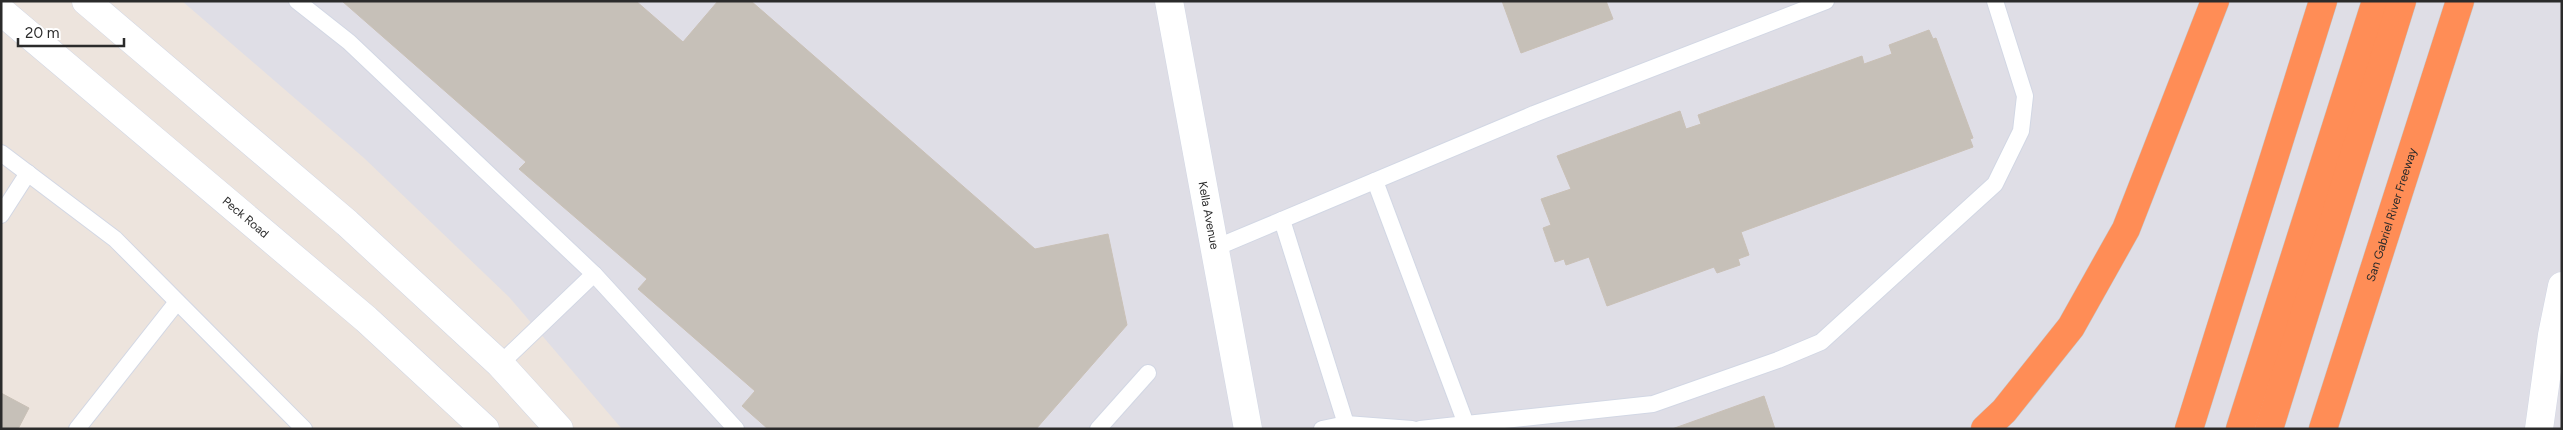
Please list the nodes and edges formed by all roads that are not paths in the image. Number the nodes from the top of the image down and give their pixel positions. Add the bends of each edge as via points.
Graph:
1 (86, 1) edge
2 (297, 1) edge
3 (1169, 1) edge
4 (1826, 1) edge
5 (1995, 1) edge
6 (2215, 1) edge
7 (2323, 1) edge
8 (2376, 1) edge
9 (2402, 1) edge
10 (2460, 1) edge
11 (1, 10) edge
12 (1, 153) edge
13 (28, 173) junction
14 (1375, 181) junction
15 (1, 214) edge
16 (1282, 220) junction
17 (1215, 248) junction
18 (594, 274) junction
19 (2562, 286) edge
20 (177, 302) junction
21 (500, 364) junction
22 (1148, 373) dead end
23 (2327, 422) edge
24 (1346, 424) junction
25 (1466, 424) junction
26 (77, 428) edge
27 (304, 429) edge
28 (485, 429) edge
29 (559, 429) edge
30 (736, 429) edge
31 (1098, 429) edge
32 (1248, 429) edge
33 (1322, 429) edge
34 (1412, 429) edge
35 (1420, 429) edge
36 (1985, 429) edge
37 (2189, 429) edge
38 (2240, 429) edge
39 (2269, 429) edge
40 (2539, 429) edge

1 - 21 main road via 347,223
2 - 18 lane via 350,42
3 - 17 main road, Kella Avenue
4 - 14 lane via 1534,114
5 - 25 lane via 2026,96 2021,131 1994,184 1821,342 1653,404
6 - 36 highway via 2126,229 2070,327 2004,411
7 - 37 highway
8 - 38 highway
9 - 39 highway
10 - 23 highway, San Gabriel River Freeway
11 - 28 main road, Peck Road via 366,318
12 - 13 lane
13 - 15 lane
13 - 20 lane via 114,239
14 - 16 lane
14 - 25 lane
16 - 17 lane
16 - 24 lane
17 - 32 main road, Kella Avenue
18 - 21 lane
18 - 30 lane
19 - 40 main road
20 - 26 lane
20 - 27 lane
21 - 29 main road
22 - 31 lane
24 - 33 lane
24 - 34 lane
25 - 35 lane

